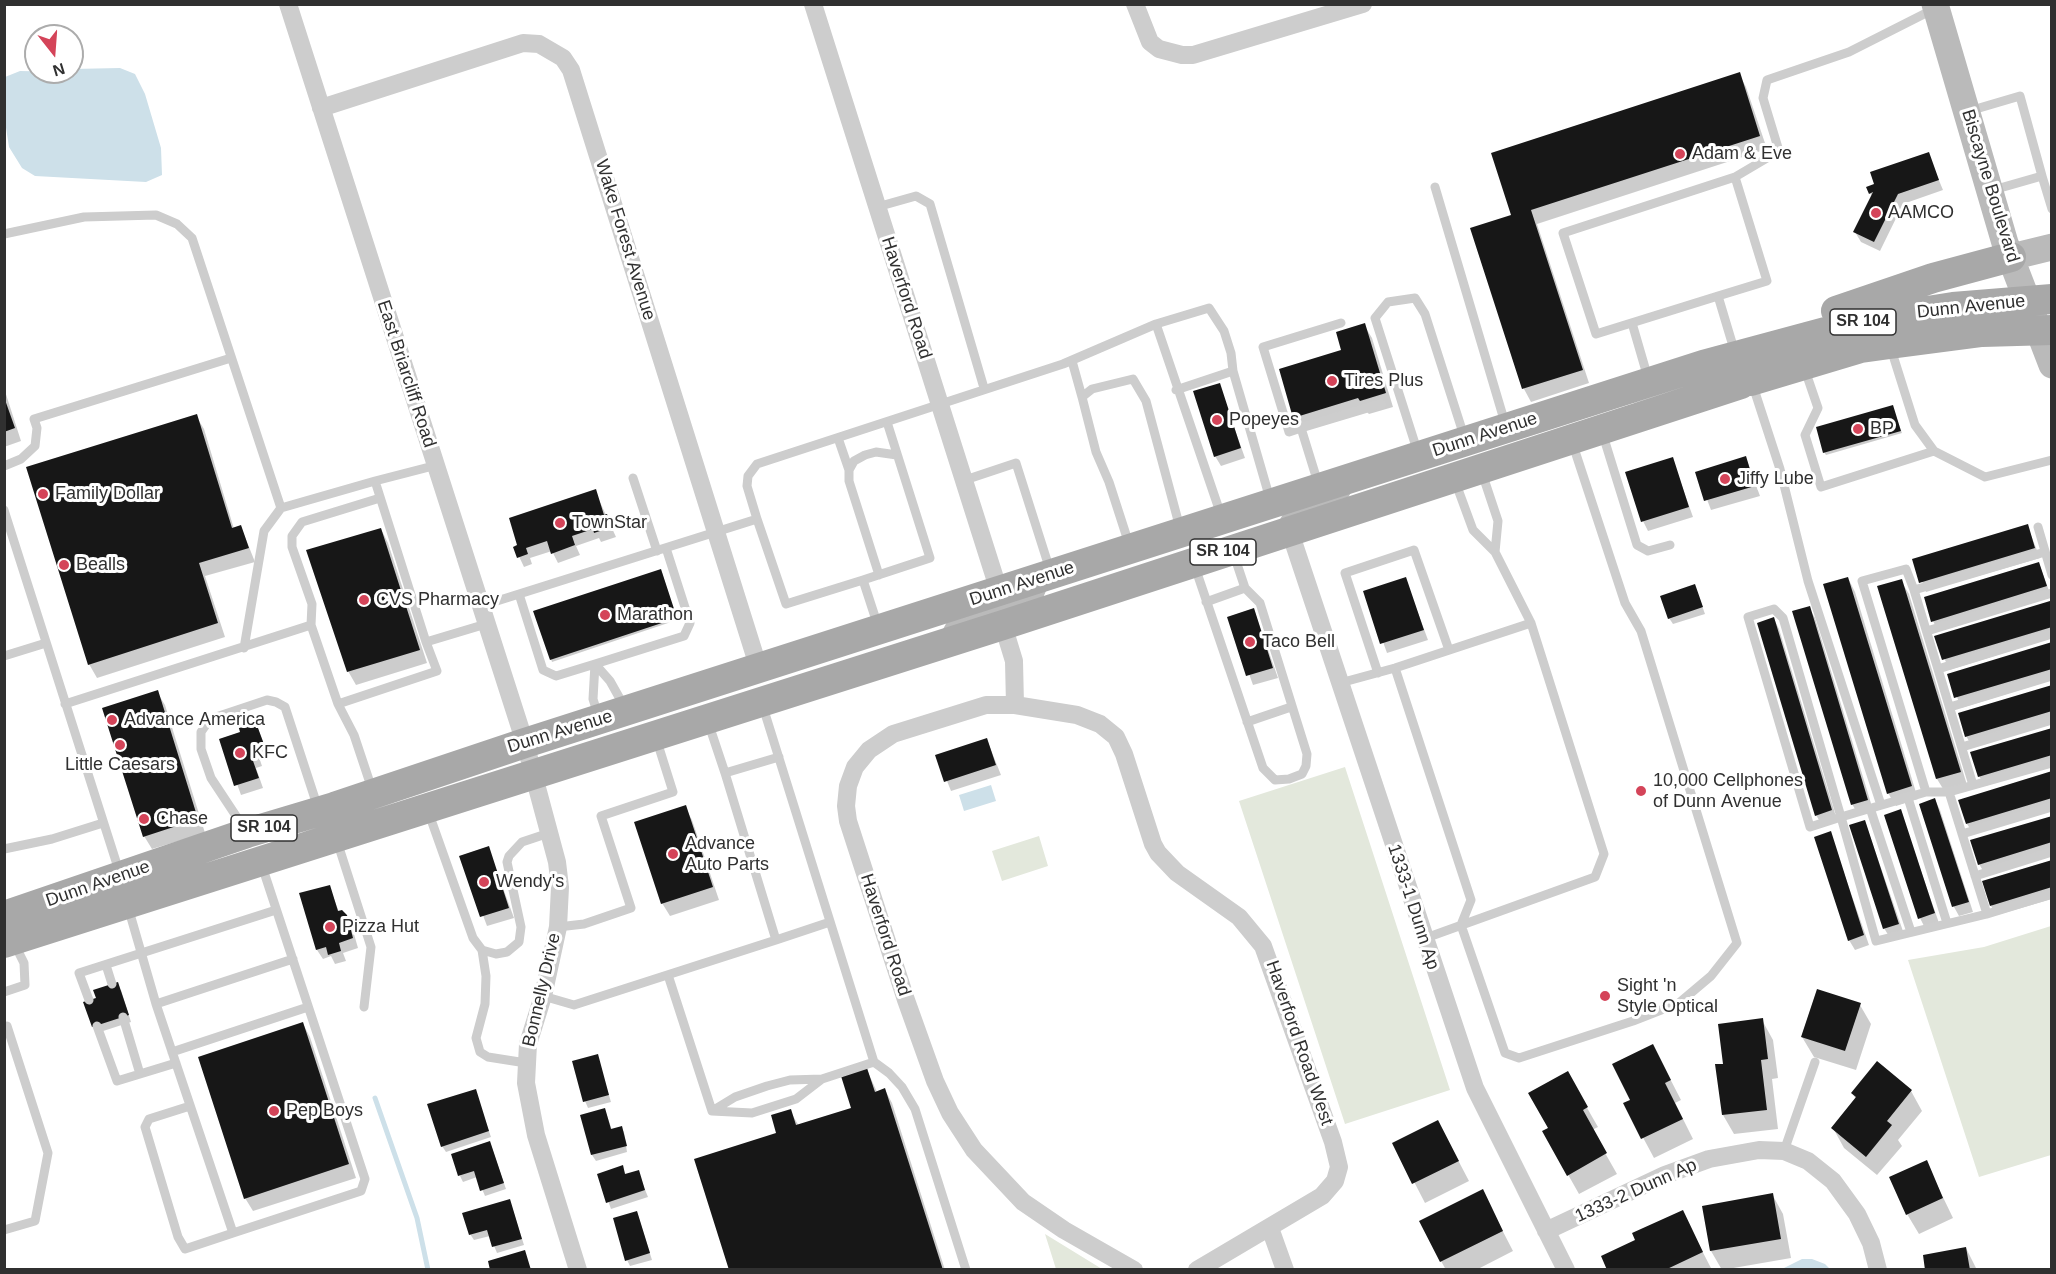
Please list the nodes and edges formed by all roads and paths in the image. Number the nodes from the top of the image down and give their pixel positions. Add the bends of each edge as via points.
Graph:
1 (288, 4) edge
2 (813, 4) edge
3 (1135, 4) edge
4 (1363, 4) edge
5 (1936, 6) edge
6 (321, 108) junction
7 (1967, 111) junction
8 (2042, 176) junction
9 (1735, 177) junction
10 (1436, 187) dead end
11 (1990, 190) junction
12 (877, 207) junction
13 (2052, 209) edge
14 (4, 234) edge
15 (2052, 248) edge
16 (2011, 257) junction
17 (1718, 296) junction
18 (2044, 298) edge
19 (1341, 322) dead end
20 (1632, 323) junction
21 (1156, 324) junction
22 (2045, 329) edge
23 (1890, 344) junction
24 (1732, 346) junction
25 (231, 358) junction
26 (1072, 361) junction
27 (1803, 364) junction
28 (1703, 365) junction
29 (2052, 365) edge
30 (1233, 371) junction
31 (1649, 382) junction
32 (1746, 382) junction
33 (984, 388) junction
34 (1176, 390) junction
35 (1082, 397) junction
36 (1381, 404) dead end
37 (940, 405) junction
38 (887, 422) junction
39 (1301, 428) junction
40 (1507, 428) junction
41 (1587, 435) junction
42 (838, 438) junction
43 (1466, 441) junction
44 (1934, 451) junction
45 (897, 455) junction
46 (1419, 457) junction
47 (2052, 460) edge
48 (437, 465) junction
49 (4, 466) edge
50 (849, 470) junction
51 (1467, 473) junction
52 (633, 478) dead end
53 (964, 480) junction
54 (375, 481) junction
55 (1331, 485) junction
56 (380, 498) junction
57 (1272, 504) junction
58 (281, 508) junction
59 (4, 510) edge
60 (757, 519) junction
61 (1222, 520) junction
62 (2038, 527) dead end
63 (1290, 532) junction
64 (717, 533) junction
65 (1182, 533) junction
66 (1670, 545) dead end
67 (1131, 549) junction
68 (662, 550) junction
69 (1232, 550) junction
70 (1495, 552) junction
71 (2045, 552) junction
72 (1193, 562) junction
73 (879, 574) junction
74 (2052, 575) edge
75 (1044, 577) junction
76 (863, 580) junction
77 (1245, 588) junction
78 (1914, 590) junction
79 (999, 591) junction
80 (2052, 593) edge
81 (519, 594) junction
82 (1206, 602) junction
83 (483, 615) junction
84 (1531, 623) junction
85 (1003, 625) junction
86 (311, 626) junction
87 (879, 630) junction
88 (1927, 632) junction
89 (2052, 634) edge
90 (952, 641) junction
91 (426, 642) junction
92 (46, 643) junction
93 (244, 648) junction
94 (1449, 650) junction
95 (4, 656) edge
96 (595, 664) junction
97 (1395, 668) junction
98 (759, 669) junction
99 (1938, 669) junction
100 (1378, 673) junction
101 (2052, 676) edge
102 (1340, 683) junction
103 (761, 702) junction
104 (65, 704) junction
105 (338, 704) junction
106 (1015, 705) junction
107 (1291, 707) junction
108 (1950, 707) junction
109 (613, 716) junction
110 (707, 719) junction
111 (2052, 720) edge
112 (1247, 722) junction
113 (655, 736) junction
114 (525, 743) junction
115 (1962, 747) junction
116 (779, 757) junction
117 (2052, 763) edge
118 (725, 773) junction
119 (533, 776) junction
120 (1973, 785) junction
121 (1926, 792) junction
122 (1948, 792) junction
123 (374, 794) junction
124 (1908, 798) junction
125 (1881, 805) junction
126 (2052, 807) edge
127 (1870, 808) junction
128 (428, 809) junction
129 (319, 811) junction
130 (1841, 817) junction
131 (103, 823) junction
132 (247, 832) junction
133 (549, 833) junction
134 (1962, 834) junction
135 (337, 838) junction
136 (4, 849) edge
137 (2052, 852) edge
138 (260, 862) junction
139 (1975, 876) junction
140 (124, 891) junction
141 (2052, 894) edge
142 (276, 910) junction
143 (1987, 914) junction
144 (830, 922) junction
145 (1947, 923) junction
146 (1461, 925) junction
147 (558, 927) junction
148 (1911, 932) junction
149 (7, 933) edge
150 (1423, 939) junction
151 (776, 940) junction
152 (482, 950) junction
153 (142, 953) junction
154 (293, 959) junction
155 (106, 964) junction
156 (668, 975) junction
157 (112, 984) dead end
158 (4, 992) edge
159 (543, 996) junction
160 (89, 1000) dead end
161 (156, 1004) junction
162 (308, 1007) junction
163 (364, 1007) dead end
164 (123, 1017) dead end
165 (7, 1026) dead end
166 (97, 1026) dead end
167 (172, 1052) junction
168 (874, 1062) junction
169 (1815, 1062) dead end
170 (176, 1063) junction
171 (526, 1063) junction
172 (140, 1074) junction
173 (822, 1079) junction
174 (190, 1106) junction
175 (712, 1111) junction
176 (1784, 1151) junction
177 (1270, 1227) junction
178 (4, 1230) edge
179 (1546, 1231) junction
180 (233, 1233) junction
181 (578, 1269) edge
182 (966, 1269) edge
183 (1134, 1269) edge
184 (1197, 1269) edge
185 (1285, 1269) edge
186 (1566, 1269) edge
187 (1878, 1269) edge

1 - 6 street, East Briarcliff Road
2 - 12 street, Haverford Road
3 - 4 street via 1144,33 1159,49 1182,55
5 - 7 street, Biscayne Boulevard
5 - 9 lane via 1849,52 1767,80 1763,98 1779,151
6 - 48 street, East Briarcliff Road
6 - 64 street, Wake Forest Avenue via 523,43 539,44 563,58 571,70
7 - 8 lane via 2020,96
7 - 11 street, Biscayne Boulevard
8 - 11 lane
8 - 13 lane
9 - 17 lane via 1767,281
9 - 20 lane via 1563,233 1596,334
10 - 40 lane
11 - 16 street, Biscayne Boulevard
12 - 33 lane via 916,196 930,204
12 - 37 street, Haverford Road
14 - 25 lane via 84,217 156,215 177,224 192,238
15 - 16 street
16 - 18 street, Biscayne Boulevard
16 - 24 main road
17 - 20 lane
17 - 24 lane
18 - 22 street, Biscayne Boulevard
18 - 28 main road, Dunn Avenue / SR 104 via 1870,320
19 - 39 lane via 1263,347 1289,432
20 - 31 lane
21 - 26 lane
21 - 30 lane via 1209,308 1224,331
21 - 34 lane
22 - 23 main road, Dunn Avenue / SR 104 via 1982,332
22 - 29 street, Biscayne Boulevard
23 - 27 main road, Dunn Avenue / SR 104
23 - 44 lane via 1915,425
24 - 28 main road
25 - 49 lane via 34,419 35,446 21,459
25 - 58 lane
26 - 33 lane
26 - 35 lane
27 - 32 main road, Dunn Avenue / SR 104
27 - 44 lane via 1818,408 1805,435 1821,486
28 - 31 main road, Dunn Avenue / SR 104
30 - 34 lane
30 - 57 lane
31 - 40 main road, Dunn Avenue / SR 104
31 - 41 street via 1649,391 1639,403 1598,423
32 - 41 main road, Dunn Avenue / SR 104
32 - 125 lane via 1780,469 1808,581
33 - 37 lane
34 - 61 lane
35 - 65 lane via 1092,388 1133,379 1146,401
35 - 67 lane via 1096,452
36 - 39 lane
37 - 38 lane
37 - 53 street, Haverford Road
38 - 42 lane
38 - 45 lane
39 - 55 lane
40 - 43 main road, Dunn Avenue / SR 104
41 - 51 main road, Dunn Avenue / SR 104
41 - 66 lane via 1637,545 1648,551
41 - 146 lane via 1625,603 1641,631 1737,943 1711,976 1679,1003 1519,1058 1505,1053 1498,1039
42 - 50 lane
42 - 60 lane via 757,464 748,476 747,486
43 - 46 main road, Dunn Avenue / SR 104
43 - 46 lane via 1425,314 1415,298 1388,302 1374,318
44 - 47 lane via 1984,477
45 - 50 lane via 865,455 854,461
45 - 73 lane via 930,558
46 - 55 main road, Dunn Avenue / SR 104
48 - 54 lane
48 - 83 street, East Briarcliff Road
50 - 73 lane
51 - 63 main road, Dunn Avenue / SR 104
51 - 70 lane via 1498,521
51 - 70 lane via 1473,530
52 - 68 lane
53 - 75 lane via 1016,463
53 - 79 street, Haverford Road
54 - 56 lane
54 - 58 lane
55 - 57 main road, Dunn Avenue / SR 104
55 - 63 street via 1333,496 1298,517
56 - 86 lane via 302,522 292,537 312,604
56 - 91 lane
57 - 61 main road, Dunn Avenue / SR 104
58 - 93 lane via 264,531
59 - 92 lane
60 - 64 lane
60 - 76 lane via 786,604
61 - 65 main road, Dunn Avenue / SR 104
62 - 71 lane
63 - 69 main road, Dunn Avenue / SR 104
63 - 102 street, 1333-1 Dunn Ap
64 - 68 lane
64 - 98 street, Wake Forest Avenue
65 - 67 main road, Dunn Avenue / SR 104
67 - 75 main road, Dunn Avenue / SR 104
68 - 81 lane
68 - 96 lane via 690,623 684,636
69 - 72 main road, Dunn Avenue / SR 104
69 - 77 lane
70 - 84 lane
71 - 74 lane
71 - 78 lane
72 - 82 lane
72 - 85 main road, Dunn Avenue / SR 104
73 - 76 lane
75 - 79 main road, Dunn Avenue / SR 104
75 - 85 street via 1030,594 1004,610
76 - 87 lane
77 - 82 lane
77 - 107 lane via 1260,603
78 - 88 lane
78 - 121 lane via 1906,569 1862,581
79 - 87 main road, Dunn Avenue / SR 104
79 - 90 street via 995,606 960,626
80 - 88 lane
81 - 83 lane
81 - 96 lane via 543,670 556,676
82 - 112 lane
83 - 91 lane
83 - 114 street, East Briarcliff Road
84 - 94 lane
84 - 146 lane via 1604,854 1595,878
85 - 90 main road, Dunn Avenue / SR 104
85 - 106 street via 1014,661
86 - 93 lane
86 - 105 lane
87 - 98 main road, Dunn Avenue / SR 104
88 - 99 lane
89 - 99 lane
90 - 103 main road, Dunn Avenue / SR 104
91 - 105 lane via 437,671
92 - 95 lane
92 - 104 lane
93 - 104 lane
94 - 97 lane
94 - 100 lane via 1414,550 1345,573
96 - 109 lane via 617,692
96 - 109 lane via 592,699
97 - 100 lane
97 - 146 lane via 1471,900
98 - 109 main road, Dunn Avenue / SR 104
99 - 108 lane
100 - 102 lane
101 - 108 lane
102 - 150 street, 1333-1 Dunn Ap
103 - 110 main road, Dunn Avenue / SR 104
103 - 116 lane
104 - 131 lane
105 - 123 lane via 354,735
106 - 177 street, Haverford Road West via 1077,715 1100,724 1116,737 1158,853 1177,873 1239,917 1269,957 1339,1167 1335,1181 1322,1196
106 - 183 street, Haverford Road via 986,705 880,741 855,766 848,786 848,821 906,1000 950,1113 974,1150 1023,1203
107 - 112 lane
107 - 112 lane via 1307,754 1302,774 1289,779 1275,780 1268,775
108 - 115 lane
109 - 114 main road, Dunn Avenue / SR 104
110 - 113 main road, Dunn Avenue / SR 104
110 - 118 lane
111 - 115 lane
113 - 119 main road, Dunn Avenue / SR 104
113 - 147 lane via 673,792 601,816 631,908 584,924
114 - 119 street, Bonnelly Drive
114 - 123 main road, Dunn Avenue / SR 104
115 - 120 lane
116 - 118 lane
116 - 144 lane
117 - 120 lane
118 - 151 lane
119 - 128 main road, Dunn Avenue / SR 104
119 - 133 street, Bonnelly Drive
120 - 122 lane
121 - 122 lane
121 - 124 lane
122 - 134 lane
123 - 129 main road, Dunn Avenue / SR 104
124 - 125 lane
124 - 145 lane
125 - 127 lane
126 - 134 lane
127 - 130 lane
127 - 148 lane
128 - 135 main road, Dunn Avenue / SR 104
128 - 152 lane via 459,902
129 - 132 main road, Dunn Avenue / SR 104
129 - 132 lane via 285,707 267,700 210,718 201,732 201,749 211,778
130 - 130 lane via 1783,618 1774,609 1748,617 1810,827
130 - 148 lane via 1876,941
131 - 136 lane
131 - 140 lane
132 - 140 main road, Dunn Avenue / SR 104
133 - 147 street, Bonnelly Drive via 560,887
133 - 152 lane via 522,842 507,862 521,927 519,942 507,952
134 - 139 lane
135 - 138 main road, Dunn Avenue / SR 104
135 - 163 lane via 371,947
137 - 139 lane
138 - 140 main road, Dunn Avenue / SR 104
138 - 142 lane
139 - 143 lane
140 - 149 main road, Dunn Avenue / SR 104
140 - 153 lane
141 - 143 lane
142 - 153 lane
142 - 154 lane
143 - 145 lane
144 - 151 lane
144 - 168 lane
145 - 148 lane
146 - 150 lane
147 - 159 street, Bonnelly Drive
149 - 158 lane via 24,963 25,985
150 - 179 street, 1333-1 Dunn Ap via 1475,1088
151 - 156 lane
152 - 171 lane via 486,976 485,1004 476,1038 480,1052 488,1057
153 - 155 lane
153 - 161 lane
154 - 161 lane
154 - 162 lane
155 - 157 lane
155 - 160 lane via 79,973
156 - 159 lane via 574,1005
156 - 175 lane
159 - 171 street, Bonnelly Drive
161 - 167 lane
162 - 167 lane
162 - 180 lane via 365,1179 361,1191
164 - 172 lane
165 - 178 lane via 48,1153 35,1221
166 - 172 lane via 117,1082
167 - 170 lane
168 - 173 lane
168 - 182 lane via 902,1087 915,1108
169 - 176 lane
170 - 172 lane
170 - 174 lane
171 - 181 street, Bonnelly Drive via 536,1135
173 - 175 lane via 790,1080 767,1086 735,1097
173 - 175 lane via 796,1099 752,1113
174 - 180 lane
174 - 180 lane via 149,1119 145,1127 178,1237 185,1249
176 - 179 street, 1333-2 Dunn Ap via 1759,1150 1709,1159 1665,1175
176 - 187 street, 1333-2 Dunn Ap via 1808,1161 1833,1182 1857,1214
177 - 184 street
177 - 185 street
179 - 186 street, 1333-1 Dunn Ap

